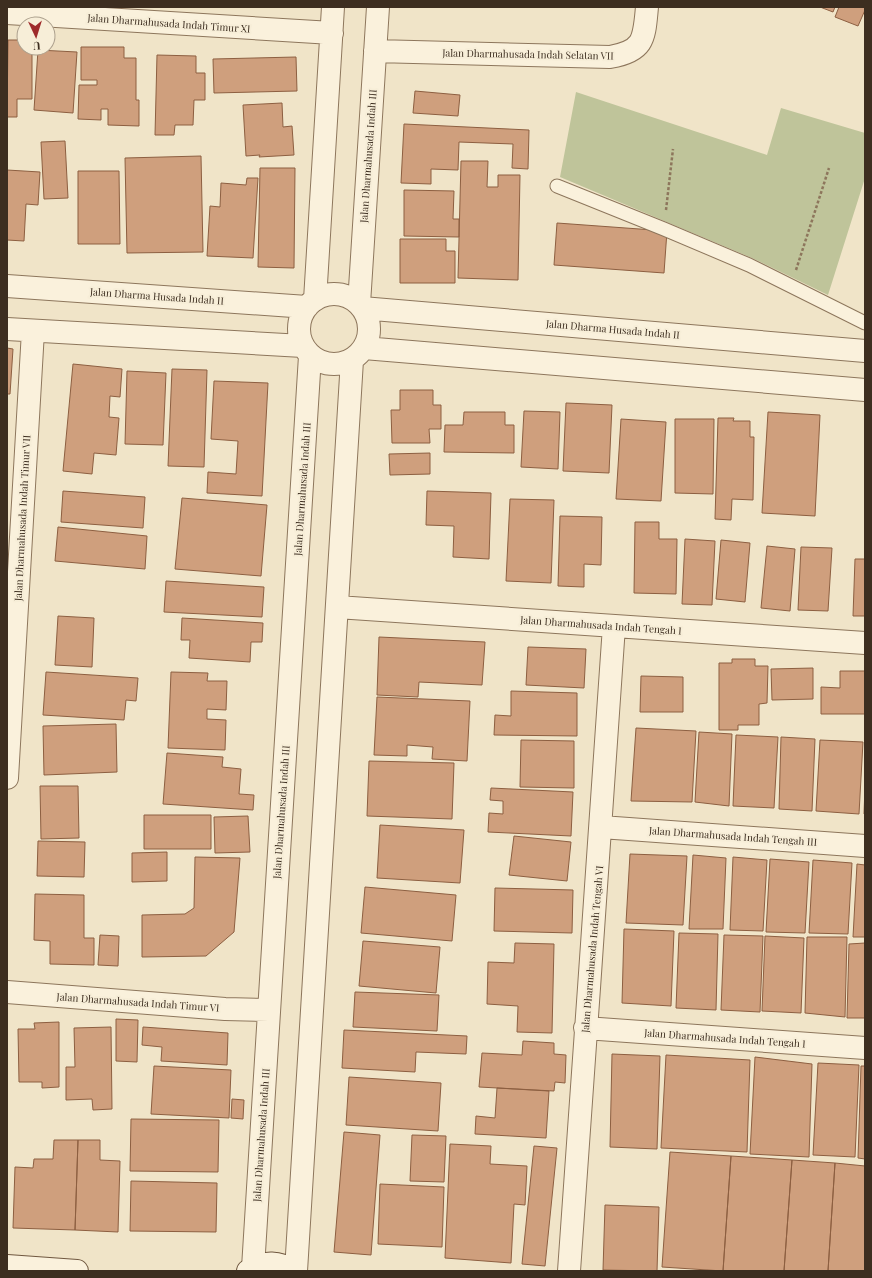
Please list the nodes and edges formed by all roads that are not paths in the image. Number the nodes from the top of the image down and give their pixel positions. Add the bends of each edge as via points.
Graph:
1 (333, 7) edge
2 (378, 7) edge
3 (647, 7) edge
4 (7, 13) edge
5 (332, 33) junction
6 (375, 51) junction
7 (557, 186) dead end
8 (7, 286) edge
9 (311, 303) junction
10 (360, 306) junction
11 (865, 323) edge
12 (7, 329) edge
13 (33, 330) junction
14 (307, 351) junction
15 (865, 351) edge
16 (358, 354) junction
17 (865, 390) edge
18 (12, 590) edge
19 (337, 607) junction
20 (614, 626) junction
21 (865, 643) edge
22 (7, 778) edge
23 (602, 827) junction
24 (865, 846) edge
25 (7, 992) edge
26 (269, 1010) junction
27 (585, 1028) junction
28 (865, 1048) edge
29 (7, 1266) edge
30 (251, 1270) edge
31 (77, 1271) edge
32 (296, 1271) edge
33 (569, 1271) edge

1 - 5 street
2 - 6 street, Jalan Dharmahusada Indah III
3 - 6 street, Jalan Dharmahusada Indah Selatan VII via 643,38 635,49 618,56
4 - 5 street, Jalan Dharmahusada Indah Timur XI
5 - 9 street
6 - 10 street, Jalan Dharmahusada Indah III
7 - 11 lane via 750,266
8 - 9 street, Jalan Dharma Husada Indah II
9 - 10 street via 326,295 338,294
9 - 14 street via 300,319 299,332
10 - 15 street, Jalan Dharma Husada Indah II
10 - 16 street via 367,315 370,332
12 - 13 street
13 - 14 street
13 - 18 street, Jalan Dharmahusada Indah Timur VII
14 - 16 street via 320,362 331,365 342,364
14 - 26 street, Jalan Dharmahusada Indah III
16 - 17 street
16 - 19 street
18 - 22 street, Jalan Dharmahusada Indah Timur VII
19 - 20 street, Jalan Dharmahusada Indah Tengah I
19 - 32 street
20 - 21 street, Jalan Dharmahusada Indah Tengah I
20 - 23 street, Jalan Dharmahusada Indah Tengah VI
23 - 24 street, Jalan Dharmahusada Indah Tengah III
23 - 27 street, Jalan Dharmahusada Indah Tengah VI
25 - 26 street, Jalan Dharmahusada Indah Timur VI via 224,1009
26 - 30 street, Jalan Dharmahusada Indah III
27 - 28 street, Jalan Dharmahusada Indah Tengah I
27 - 33 street, Jalan Dharmahusada Indah Tengah VI
29 - 31 street
30 - 32 street via 267,1263 283,1264

